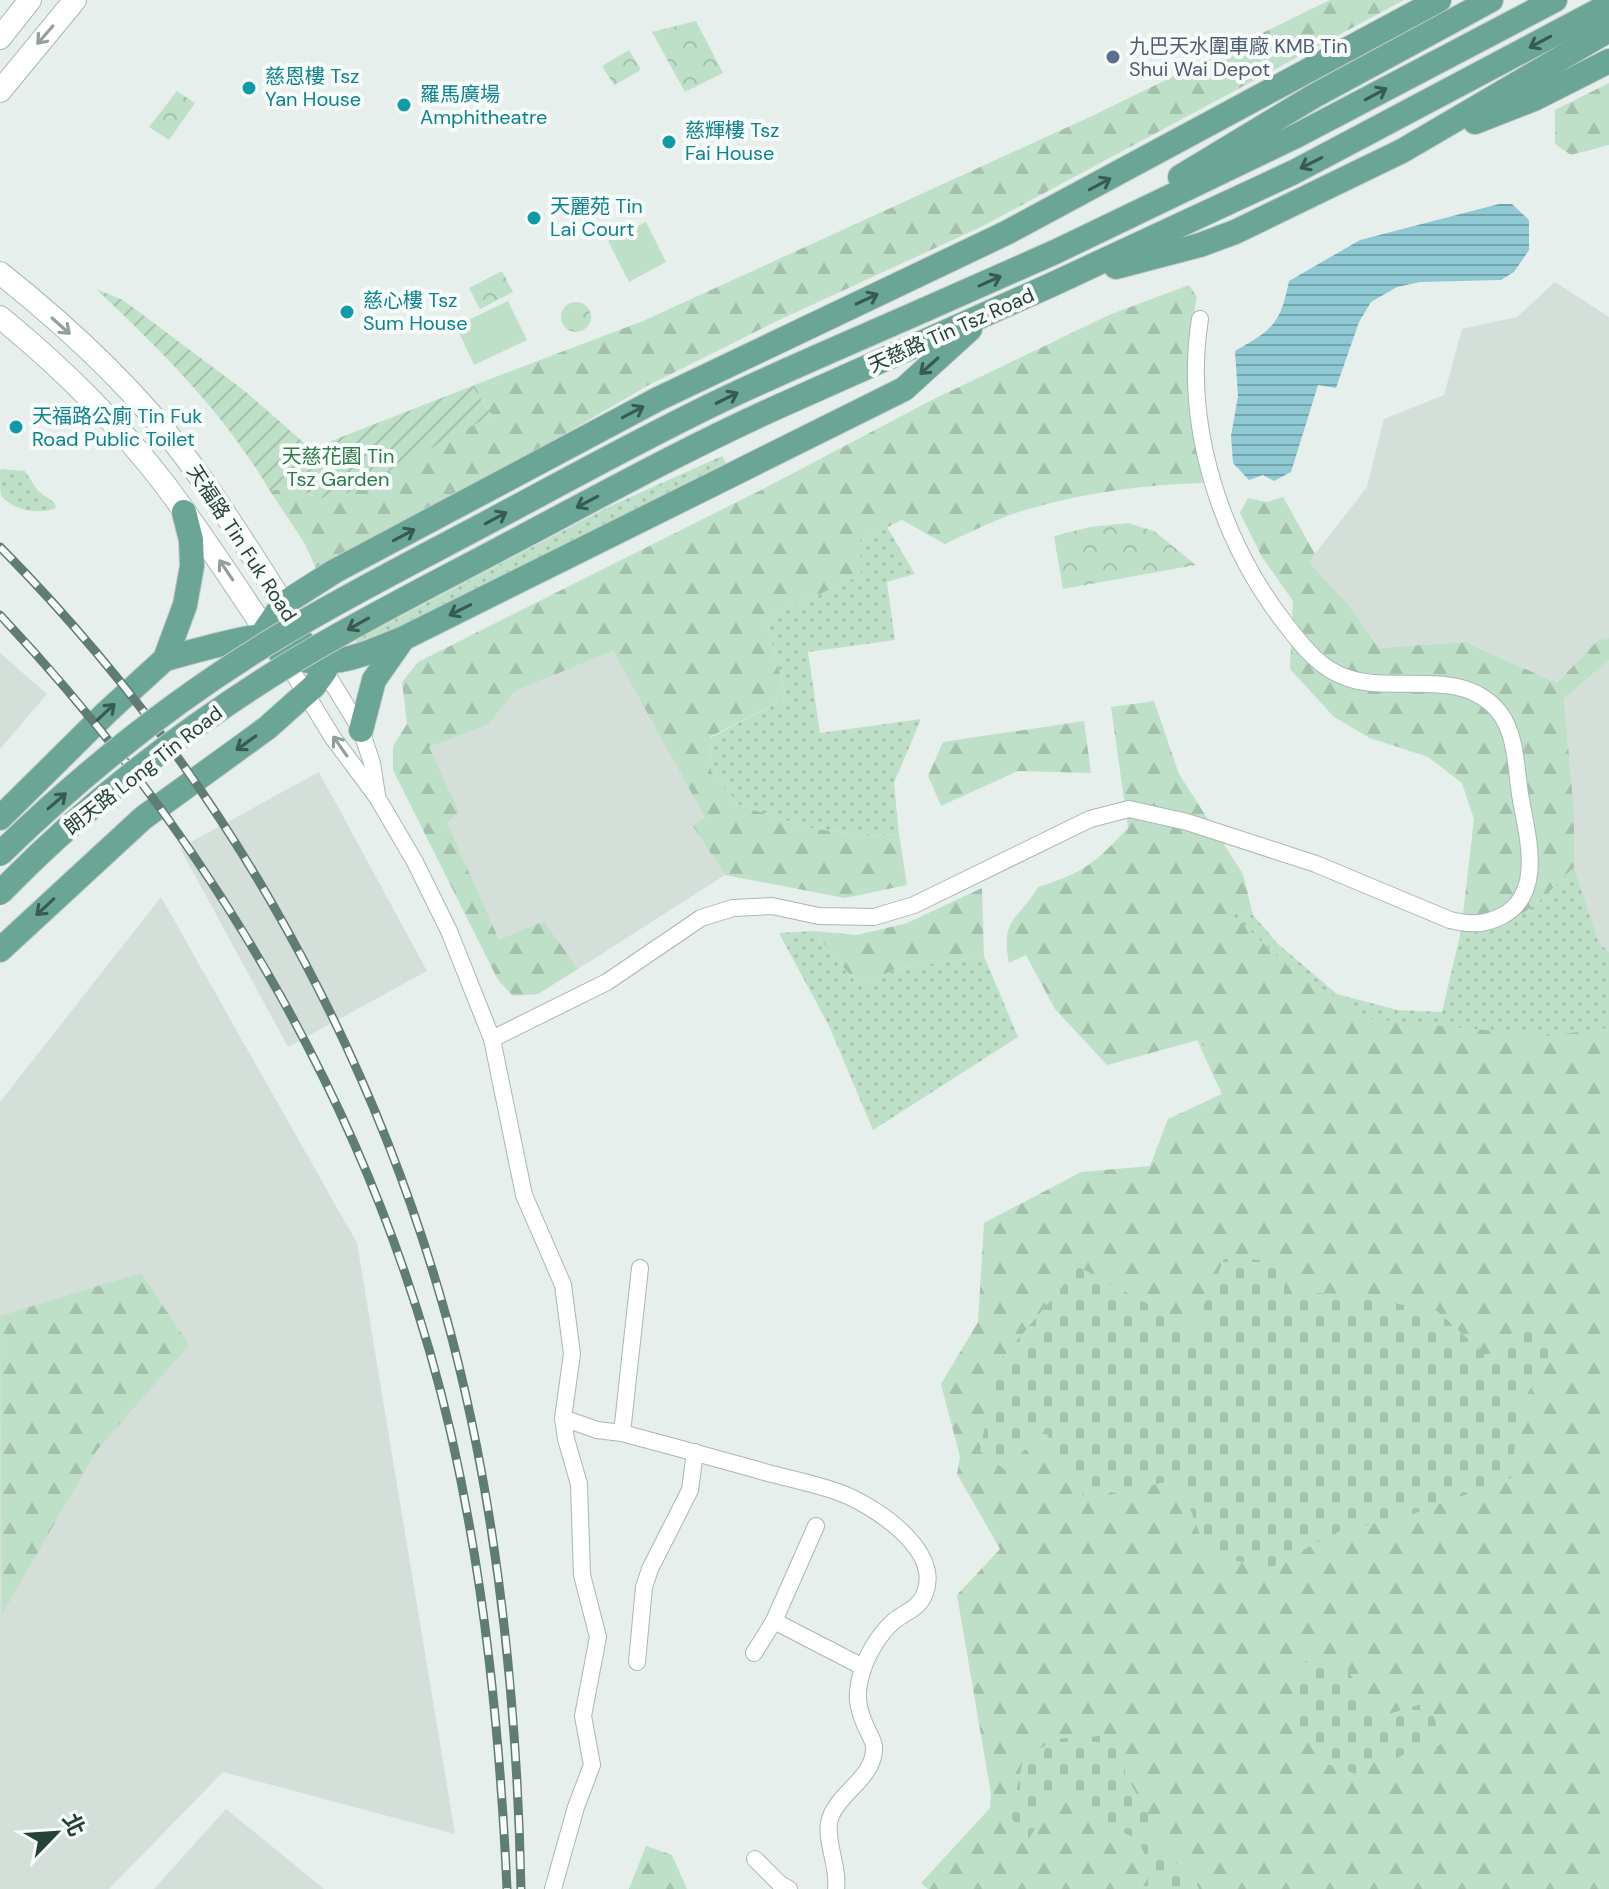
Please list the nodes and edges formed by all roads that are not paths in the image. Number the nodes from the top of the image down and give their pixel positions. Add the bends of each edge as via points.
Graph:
1 (30, 0) edge
2 (75, 0) edge
3 (1439, 0) edge
4 (1491, 0) edge
5 (1555, 0) edge
6 (1609, 5) edge
7 (1609, 30) edge
8 (0, 38) edge
9 (1609, 61) edge
10 (0, 91) edge
11 (1402, 151) junction
12 (1055, 252) junction
13 (1, 273) edge
14 (1051, 285) junction
15 (986, 314) junction
16 (0, 317) edge
17 (1200, 319) dead end
18 (184, 512) junction
19 (283, 604) junction
20 (404, 638) junction
21 (294, 650) junction
22 (165, 659) junction
23 (306, 693) junction
24 (361, 730) junction
25 (377, 797) junction
26 (0, 818) edge
27 (0, 854) edge
28 (0, 893) edge
29 (0, 950) edge
30 (492, 1039) junction
31 (640, 1268) dead end
32 (563, 1418) junction
33 (622, 1433) junction
34 (695, 1452) junction
35 (816, 1526) dead end
36 (774, 1621) junction
37 (754, 1653) dead end
38 (637, 1662) dead end
39 (863, 1667) junction
40 (755, 1859) dead end
41 (553, 1889) edge
42 (789, 1889) edge
43 (836, 1889) edge

1 - 8 main road
2 -> 10 main road
19 -> 3 main road via 658,399 1006,233
4 - 12 main road via 1314,96
12 -> 5 main road, 天慈路 Tin Tsz Road via 1298,135
6 -> 14 main road, 天慈路 Tin Tsz Road via 1307,165
7 - 11 main road
9 - 11 main road via 1534,99
11 - 14 main road via 1235,232
21 -> 12 main road, 天慈路 Tin Tsz Road, bridge via 386,576 685,419
13 -> 19 main road, 天福路 Tin Fuk Road via 89,351 152,417 188,460
14 - 15 main road, 天慈路 Tin Tsz Road
15 -> 20 main road via 904,389
15 -> 21 main road, 天慈路 Tin Tsz Road, bridge via 701,443 376,614
16 - 18 main road, 天福路 Tin Fuk Road via 76,383
17 - 30 street via 1199,409 1216,495 1273,608 1323,667 1377,684 1459,686 1483,696 1500,713 1511,738 1530,859 1522,899 1510,912 1472,925 1450,920 1316,864 1129,809 1090,819 914,905 874,917 819,916 772,906 733,908 701,918 607,982
21 -> 18 main road, 天福路 Tin Fuk Road
18 - 22 main road via 192,566 185,605
19 - 21 main road
19 - 21 main road, 天福路 Tin Fuk Road
20 - 21 main road via 348,659
20 - 24 main road via 374,680
21 - 22 main road
21 - 23 main road
21 - 23 street
21 - 24 street, 天福路 Tin Fuk Road
27 -> 21 main road, 朗天路 Long Tin Road, bridge via 144,729 228,669
21 - 28 main road, 朗天路 Long Tin Road, bridge via 126,778
26 -> 22 main road
25 -> 23 street
23 -> 29 main road via 267,728 143,818
24 - 25 street, 天福路 Tin Fuk Road
25 - 30 street via 449,931
30 - 32 street via 524,1195 563,1285 572,1354
31 - 33 street
32 - 33 street
32 - 41 street via 579,1484 582,1575 598,1637 583,1716 592,1765
33 - 34 street
34 - 38 street via 690,1490 644,1587
34 - 39 street via 840,1492 890,1520 916,1547 927,1574 925,1594 880,1637
35 - 36 street
36 - 37 street
36 - 39 street
39 - 43 street via 855,1693 874,1744 872,1759 829,1825
40 - 42 street

